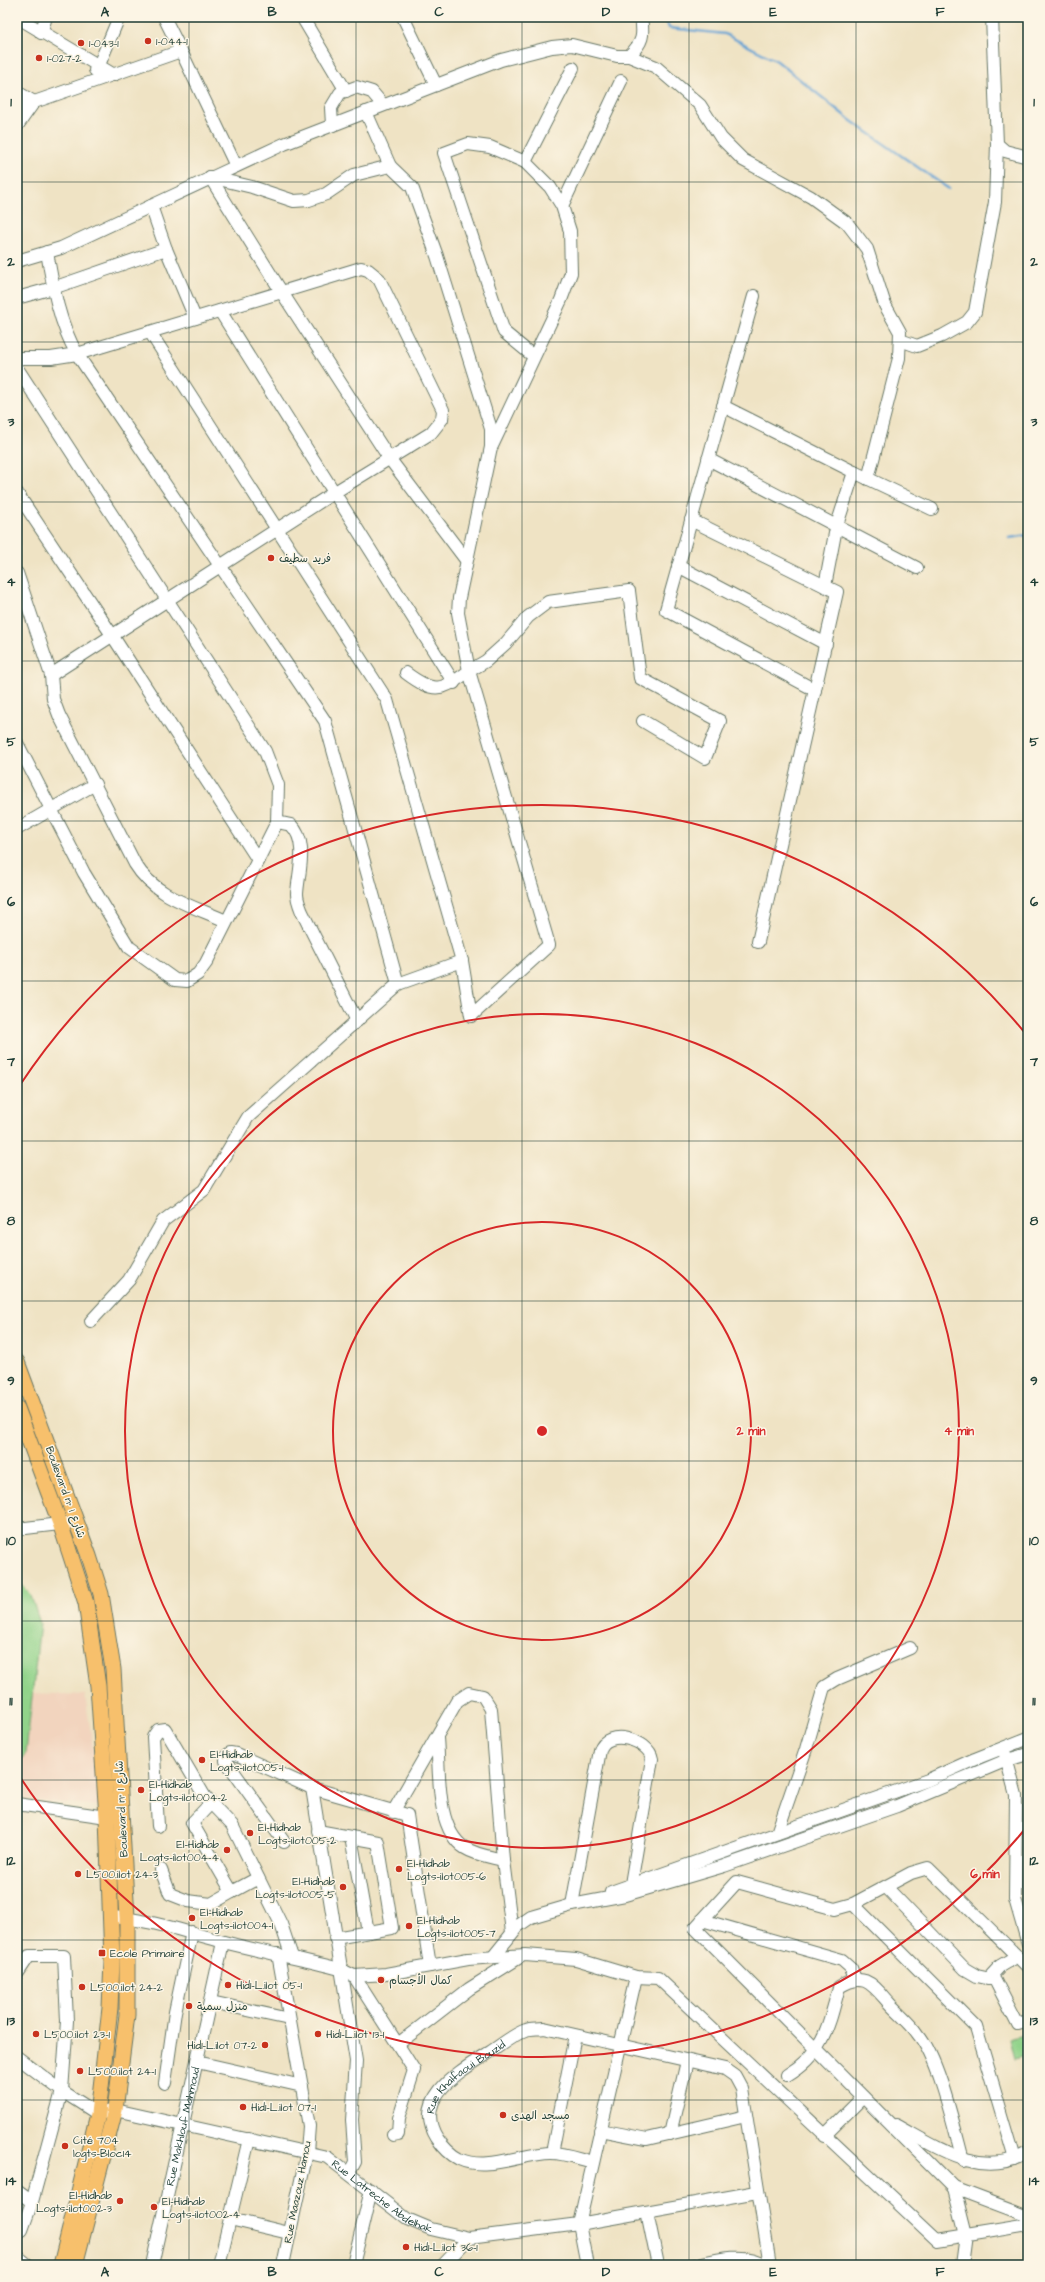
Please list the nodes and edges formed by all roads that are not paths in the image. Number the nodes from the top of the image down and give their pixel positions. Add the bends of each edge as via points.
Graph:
1 (17, 17) edge
2 (46, 17) edge
3 (119, 17) edge
4 (164, 17) edge
5 (302, 17) edge
6 (403, 17) edge
7 (641, 17) edge
8 (992, 17) edge
9 (41, 33) junction
10 (181, 51) junction
11 (629, 56) junction
12 (99, 65) junction
13 (573, 68) dead end
14 (114, 74) junction
15 (621, 81) dead end
16 (83, 85) junction
17 (436, 85) junction
18 (346, 91) junction
19 (17, 92) edge
20 (34, 102) junction
21 (383, 105) junction
22 (17, 108) edge
23 (366, 112) junction
24 (332, 125) junction
25 (17, 126) edge
26 (997, 144) junction
27 (1028, 157) edge
28 (525, 162) junction
29 (236, 166) junction
30 (390, 166) junction
31 (210, 178) junction
32 (151, 206) junction
33 (562, 206) junction
34 (166, 249) junction
35 (47, 252) junction
36 (17, 261) edge
37 (53, 288) junction
38 (281, 291) junction
39 (754, 296) dead end
40 (17, 298) edge
41 (220, 310) junction
42 (195, 318) junction
43 (150, 332) junction
44 (900, 340) junction
45 (77, 354) junction
46 (533, 356) junction
47 (17, 358) edge
48 (17, 368) edge
49 (723, 406) junction
50 (491, 447) junction
51 (390, 458) junction
52 (708, 459) junction
53 (854, 472) junction
54 (868, 479) junction
55 (335, 492) junction
56 (17, 493) edge
57 (932, 509) dead end
58 (691, 520) junction
59 (836, 528) junction
60 (275, 530) junction
61 (466, 560) junction
62 (222, 566) junction
63 (678, 566) junction
64 (917, 568) dead end
65 (17, 573) edge
66 (825, 586) junction
67 (165, 600) junction
68 (112, 635) junction
69 (826, 644) junction
70 (470, 671) junction
71 (406, 673) dead end
72 (51, 675) junction
73 (454, 682) junction
74 (815, 690) junction
75 (643, 722) dead end
76 (17, 743) edge
77 (95, 784) junction
78 (51, 809) junction
79 (277, 822) junction
80 (17, 829) edge
81 (258, 860) junction
82 (226, 921) junction
83 (758, 942) dead end
84 (462, 960) junction
85 (398, 984) junction
86 (356, 1021) junction
87 (91, 1321) dead end
88 (17, 1362) edge
89 (17, 1408) edge
90 (77, 1521) junction
91 (61, 1526) junction
92 (17, 1529) edge
93 (910, 1648) dead end
94 (437, 1738) junction
95 (1028, 1738) edge
96 (1002, 1747) junction
97 (1028, 1754) edge
98 (1007, 1760) junction
99 (312, 1788) junction
100 (1022, 1795) edge
101 (210, 1803) junction
102 (17, 1804) edge
103 (853, 1808) junction
104 (393, 1812) junction
105 (107, 1817) junction
106 (857, 1820) junction
107 (158, 1826) dead end
108 (318, 1831) junction
109 (777, 1833) junction
110 (351, 1837) junction
111 (284, 1842) dead end
112 (717, 1854) junction
113 (503, 1860) junction
114 (724, 1866) junction
115 (160, 1870) dead end
116 (258, 1878) junction
117 (738, 1882) junction
118 (631, 1884) junction
119 (886, 1887) junction
120 (232, 1892) junction
121 (602, 1898) junction
122 (853, 1904) junction
123 (572, 1905) junction
124 (110, 1917) junction
125 (127, 1918) junction
126 (702, 1920) junction
127 (192, 1932) junction
128 (368, 1932) junction
129 (512, 1932) junction
130 (335, 1938) junction
131 (224, 1942) junction
132 (1028, 1944) edge
133 (278, 1954) junction
134 (525, 1954) junction
135 (1017, 1956) junction
136 (292, 1957) junction
137 (493, 1957) junction
138 (430, 1966) junction
139 (1028, 1967) edge
140 (340, 1969) junction
141 (17, 1974) edge
142 (354, 1976) junction
143 (636, 1976) junction
144 (855, 1979) junction
145 (988, 1979) junction
146 (211, 2002) junction
147 (289, 2019) junction
148 (1028, 2022) edge
149 (576, 2036) junction
150 (398, 2044) junction
151 (620, 2046) junction
152 (817, 2050) junction
153 (17, 2058) edge
154 (687, 2061) junction
155 (198, 2062) junction
156 (787, 2075) dead end
157 (165, 2083) dead end
158 (302, 2086) junction
159 (62, 2091) junction
160 (863, 2097) junction
161 (115, 2110) junction
162 (98, 2114) junction
163 (746, 2116) junction
164 (885, 2119) junction
165 (184, 2125) junction
166 (600, 2130) junction
167 (670, 2134) junction
168 (393, 2135) dead end
169 (824, 2136) junction
170 (249, 2139) junction
171 (307, 2152) junction
172 (552, 2153) junction
173 (1028, 2153) edge
174 (1015, 2159) junction
175 (963, 2160) junction
176 (593, 2162) junction
177 (349, 2173) junction
178 (954, 2188) junction
179 (371, 2190) junction
180 (17, 2191) edge
181 (757, 2192) junction
182 (32, 2202) junction
183 (647, 2212) junction
184 (1028, 2216) edge
185 (230, 2219) junction
186 (579, 2224) junction
187 (1028, 2225) edge
188 (22, 2230) dead end
189 (289, 2233) junction
190 (966, 2235) junction
191 (469, 2238) junction
192 (17, 2256) edge
193 (764, 2264) edge
194 (28, 2265) edge
195 (61, 2265) edge
196 (75, 2265) edge
197 (152, 2265) edge
198 (219, 2265) edge
199 (283, 2265) edge
200 (353, 2265) edge
201 (443, 2265) edge
202 (587, 2265) edge
203 (658, 2265) edge
204 (695, 2265) edge
205 (962, 2265) edge

1 - 9 street
2 - 9 street
3 - 12 street
4 - 10 street
5 - 18 street
6 - 17 street
7 - 11 street via 644,34 638,47
8 - 26 street
9 - 12 street
10 - 14 street
10 - 29 street
11 - 17 street via 617,56 572,45 552,47 501,60
11 - 44 street via 656,67 700,106 721,138 743,160 811,197 847,223 867,249 885,305 900,332
12 - 14 street
12 - 16 street
13 - 28 street
14 - 16 street
15 - 33 street
16 - 20 street
17 - 21 street
18 - 21 street via 356,87 372,92
18 - 24 street via 340,93 331,108
19 - 20 street
20 - 22 street
20 - 25 street
21 - 23 street
23 - 24 street
23 - 30 street
24 - 29 street
26 - 27 street via 1005,151
26 - 44 street via 996,202 975,312 967,322 917,346
28 - 33 street via 550,186
28 - 46 street via 490,147 468,144 444,153 504,332
29 - 31 street
30 - 31 street via 354,175 326,194 309,200 294,201 252,187
30 - 50 street via 412,187 417,200 491,429
31 - 32 street
31 - 38 street
32 - 34 street
32 - 35 street via 61,248
33 - 46 street via 570,231 571,273 561,300
34 - 37 street
34 - 42 street
35 - 36 street
35 - 37 street
37 - 40 street
37 - 45 street via 69,340
38 - 41 street
38 - 51 street
38 - 51 street via 361,268 379,279 442,410 442,419 432,433
39 - 49 street
41 - 42 street
41 - 55 street
42 - 43 street
43 - 45 street
43 - 60 street
44 - 54 street via 899,358
45 - 47 street via 51,358
45 - 62 street
46 - 50 street
48 - 67 street
49 - 52 street
49 - 53 street
50 - 61 street
51 - 55 street
51 - 61 street
52 - 58 street
52 - 59 street
53 - 54 street
53 - 59 street
54 - 57 street
55 - 60 street
55 - 73 street
56 - 68 street
58 - 63 street
58 - 66 street
59 - 64 street
59 - 66 street
60 - 62 street
60 - 84 street via 387,700
61 - 70 street via 458,613
62 - 67 street
62 - 85 street via 325,721
63 - 69 street
63 - 74 street via 666,610
65 - 72 street
66 - 69 street via 837,592
67 - 68 street
67 - 79 street via 265,751 278,785
68 - 72 street
68 - 81 street
69 - 74 street
70 - 73 street
70 - 75 street via 486,661 506,643 528,616 548,602 629,591 640,678 720,721 705,758
70 - 84 street via 548,945 472,1016
71 - 73 street via 433,689 445,688
72 - 77 street via 53,699 59,715
74 - 83 street
76 - 78 street
77 - 78 street
77 - 82 street via 135,864 148,883 160,892
78 - 80 street
78 - 82 street via 84,873 129,947 175,980 187,981 198,974
79 - 81 street
79 - 86 street via 291,824 297,834 300,850 297,896 302,912
81 - 82 street
84 - 85 street
85 - 86 street
86 - 87 street via 248,1117 204,1190 163,1221 129,1280
88 - 90 main road, Boulevard n° شارع 1
89 - 91 main road, Boulevard n° شارع 1
90 - 91 street
90 - 125 main road, Boulevard n° شارع 1 via 101,1594 113,1669
91 - 92 street
91 - 105 main road, Boulevard n° شارع 1 via 86,1602 98,1686
93 - 109 street via 824,1687 806,1750
94 - 104 street
94 - 113 street via 444,1818 449,1832 466,1849
94 - 113 street via 460,1697 474,1693 487,1700 491,1709
95 - 96 street
96 - 98 street
96 - 103 street via 928,1780
97 - 98 street
98 - 100 street
98 - 106 street
99 - 104 street
99 - 108 street
99 - 111 street via 236,1754 230,1753 226,1757 226,1761
100 - 132 street via 1015,1899
101 - 107 street via 165,1729 158,1730 153,1737
101 - 116 street via 232,1825
101 - 120 street via 192,1823
102 - 105 street
103 - 106 street
103 - 109 street
104 - 138 street via 407,1816
105 - 124 main road, Boulevard n° شارع 1
106 - 114 street
108 - 110 street
108 - 130 street
109 - 112 street
110 - 128 street
110 - 128 street via 378,1842 392,1928
112 - 114 street
112 - 118 street
113 - 129 street
114 - 117 street
114 - 121 street via 625,1895
115 - 120 street via 170,1894 188,1901 211,1904
116 - 120 street
116 - 136 street via 281,1924
117 - 122 street via 835,1909
117 - 126 street
118 - 121 street
118 - 123 street via 652,1759 650,1750 644,1744 611,1738 605,1741 600,1750
119 - 122 street
119 - 135 street via 910,1873 928,1868
119 - 145 street via 965,1969
121 - 123 street
122 - 174 street via 976,2027
123 - 129 street via 531,1917
124 - 125 street
124 - 162 main road, Boulevard n° شارع 1 via 110,2008
125 - 127 street
125 - 161 main road, Boulevard n° شارع 1 via 127,2015
126 - 144 street via 842,1960 851,1968
126 - 152 street via 696,1928
127 - 131 street
127 - 157 street via 175,2012
128 - 130 street
129 - 137 street
130 - 140 street
131 - 133 street
131 - 146 street, Rue Makhlouf Mahmoud
133 - 136 street
133 - 147 street, Rue Maazouz Hamou
134 - 137 street
134 - 143 street via 576,1959
134 - 150 street via 469,1989
135 - 139 street
135 - 145 street via 1004,1963
136 - 140 street
137 - 138 street
138 - 142 street via 386,1974
140 - 142 street
140 - 177 street via 356,2061 352,2120 355,2162
141 - 159 street via 29,1956 64,1956 67,2021
142 - 150 street
143 - 151 street
143 - 169 street via 658,1978
144 - 152 street via 839,1987 829,2025
144 - 175 street via 871,1984 919,2034 930,2055
145 - 148 street via 995,1980 1018,2025
146 - 147 street
146 - 155 street, Rue Makhlouf Mahmoud
147 - 158 street, Rue Maazouz Hamou
149 - 151 street, Rue Khalfaoui Bouzid
149 - 172 street
149 - 172 street, Rue Khalfaoui Bouzid via 544,2028 526,2030 457,2073 442,2086 429,2117 444,2149 459,2159 489,2162
150 - 168 street via 414,2070 399,2118 398,2134
151 - 154 street, Rue Khalfaoui Bouzid
151 - 166 street
152 - 156 street
152 - 160 street
153 - 159 street
154 - 163 street, Rue Khalfaoui Bouzid via 725,2069 735,2076 742,2089
154 - 167 street
155 - 158 street
155 - 165 street, Rue Makhlouf Mahmoud
158 - 171 street, Rue Maazouz Hamou via 309,2126
159 - 162 street
159 - 182 street
160 - 164 street
160 - 169 street
161 - 162 street
161 - 165 street, Rue Latreche Abdelhak
161 - 196 main road, Boulevard n° شارع 1
162 - 195 main road, Boulevard n° شارع 1
163 - 167 street
163 - 181 street, Rue Khalfaoui Bouzid
164 - 175 street
164 - 178 street
165 - 170 street, Rue Latreche Abdelhak
165 - 197 street, Rue Makhlouf Mahmoud
166 - 167 street via 647,2139
166 - 176 street
169 - 190 street via 937,2240
170 - 171 street, Rue Latreche Abdelhak
170 - 185 street
171 - 177 street, Rue Latreche Abdelhak via 327,2157
171 - 189 street, Rue Maazouz Hamou
172 - 176 street, Rue Khalfaoui Bouzid
173 - 174 street
174 - 175 street via 986,2163
176 - 186 street
177 - 179 street, Rue Latreche Abdelhak
178 - 184 street
178 - 190 street
179 - 191 street, Rue Latreche Abdelhak via 407,2219
179 - 200 street
180 - 182 street
181 - 183 street, Rue Latreche Abdelhak
181 - 193 street, Rue Khalfaoui Bouzid
182 - 188 street
183 - 186 street, Rue Latreche Abdelhak
183 - 203 street
185 - 189 street
185 - 198 street
186 - 191 street, Rue Latreche Abdelhak
186 - 202 street
187 - 190 street
189 - 199 street, Rue Maazouz Hamou
190 - 205 street
191 - 201 street
192 - 194 street
193 - 204 street via 756,2259 732,2258

